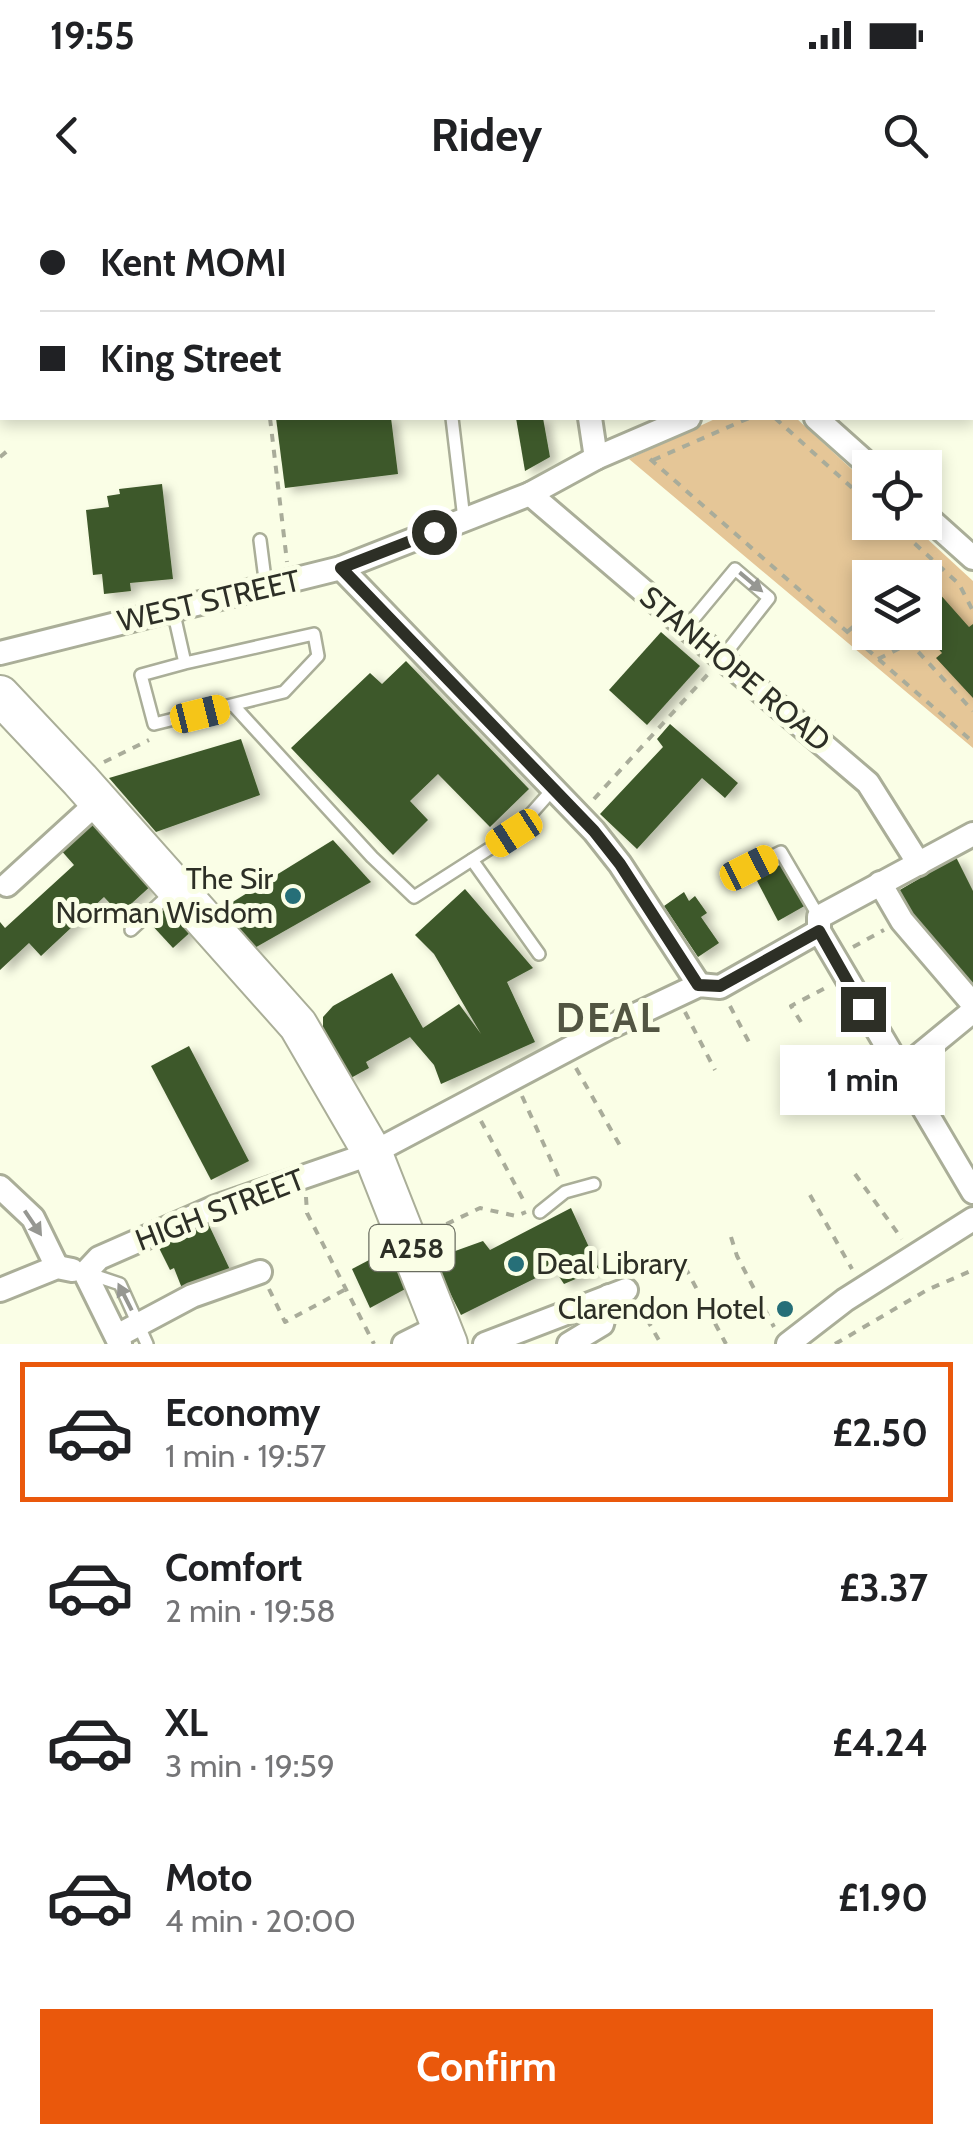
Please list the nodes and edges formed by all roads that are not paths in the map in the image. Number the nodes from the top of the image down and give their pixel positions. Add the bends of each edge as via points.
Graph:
1 (452, 420) edge
2 (590, 420) edge
3 (684, 420) edge
4 (818, 420) edge
5 (852, 450) edge
6 (596, 458) junction
7 (530, 494) junction
8 (464, 520) junction
9 (942, 530) edge
10 (260, 540) dead end
11 (973, 558) edge
12 (341, 568) junction
13 (266, 587) junction
14 (173, 610) junction
15 (686, 628) junction
16 (0, 653) edge
17 (722, 658) junction
18 (185, 663) junction
19 (0, 695) edge
20 (234, 706) junction
21 (95, 784) junction
22 (554, 788) junction
23 (973, 834) edge
24 (472, 860) junction
25 (919, 864) junction
26 (749, 868) dead end
27 (880, 884) junction
28 (7, 885) dead end
29 (176, 888) junction
30 (819, 924) junction
31 (131, 930) dead end
32 (539, 954) dead end
33 (709, 986) junction
34 (973, 1008) edge
35 (898, 1072) junction
36 (372, 1153) junction
37 (594, 1184) dead end
38 (0, 1187) edge
39 (973, 1192) edge
40 (535, 1211) road end
41 (973, 1219) edge
42 (57, 1267) junction
43 (260, 1272) road end
44 (85, 1273) junction
45 (0, 1290) edge
46 (445, 1334) edge
47 (143, 1335) edge
48 (781, 1335) edge
49 (119, 1340) edge
50 (404, 1344) edge
51 (485, 1344) edge
52 (568, 1344) edge

1 - 8 lane
2 - 6 street
3 - 6 street, WEST STREET
4 - 5 street
6 - 7 street, WEST STREET
7 - 8 street, WEST STREET
7 - 15 street, STANHOPE ROAD
8 - 12 street, WEST STREET
9 - 11 street
10 - 13 lane
12 - 13 street, WEST STREET
12 - 22 street
13 - 14 street, WEST STREET
14 - 16 street, WEST STREET
14 - 18 lane
15 - 17 street, STANHOPE ROAD
15 -> 17 lane via 735,569 758,588 770,598
17 - 25 street, STANHOPE ROAD via 868,782
18 - 20 lane via 142,675 154,724
18 - 20 lane via 314,634 318,656 284,692
19 - 21 main road, A258
20 - 24 lane via 414,897
21 - 28 street
21 - 29 main road, A258
22 - 24 lane via 514,833
22 - 33 street via 620,864
23 - 25 street, HIGH STREET
24 - 32 lane
25 - 27 street, HIGH STREET
26 - 30 lane via 782,852
27 - 30 street, HIGH STREET
27 - 34 street
29 - 31 lane
29 - 36 main road, A258 via 298,1025
30 - 33 street, HIGH STREET via 780,952
30 - 35 street
33 - 36 street, HIGH STREET via 676,994
34 - 35 street
35 - 39 street
36 - 44 street, HIGH STREET via 214,1208 99,1258
36 - 46 main road, A258
37 - 40 lane
38 -> 42 street via 33,1218
41 - 48 street
42 - 44 street
42 - 45 street
43 - 47 street via 192,1296
47 -> 44 lane via 120,1284
44 - 49 street
46 - 50 street
47 - 49 street
51 - 52 street via 622,1293 602,1324

